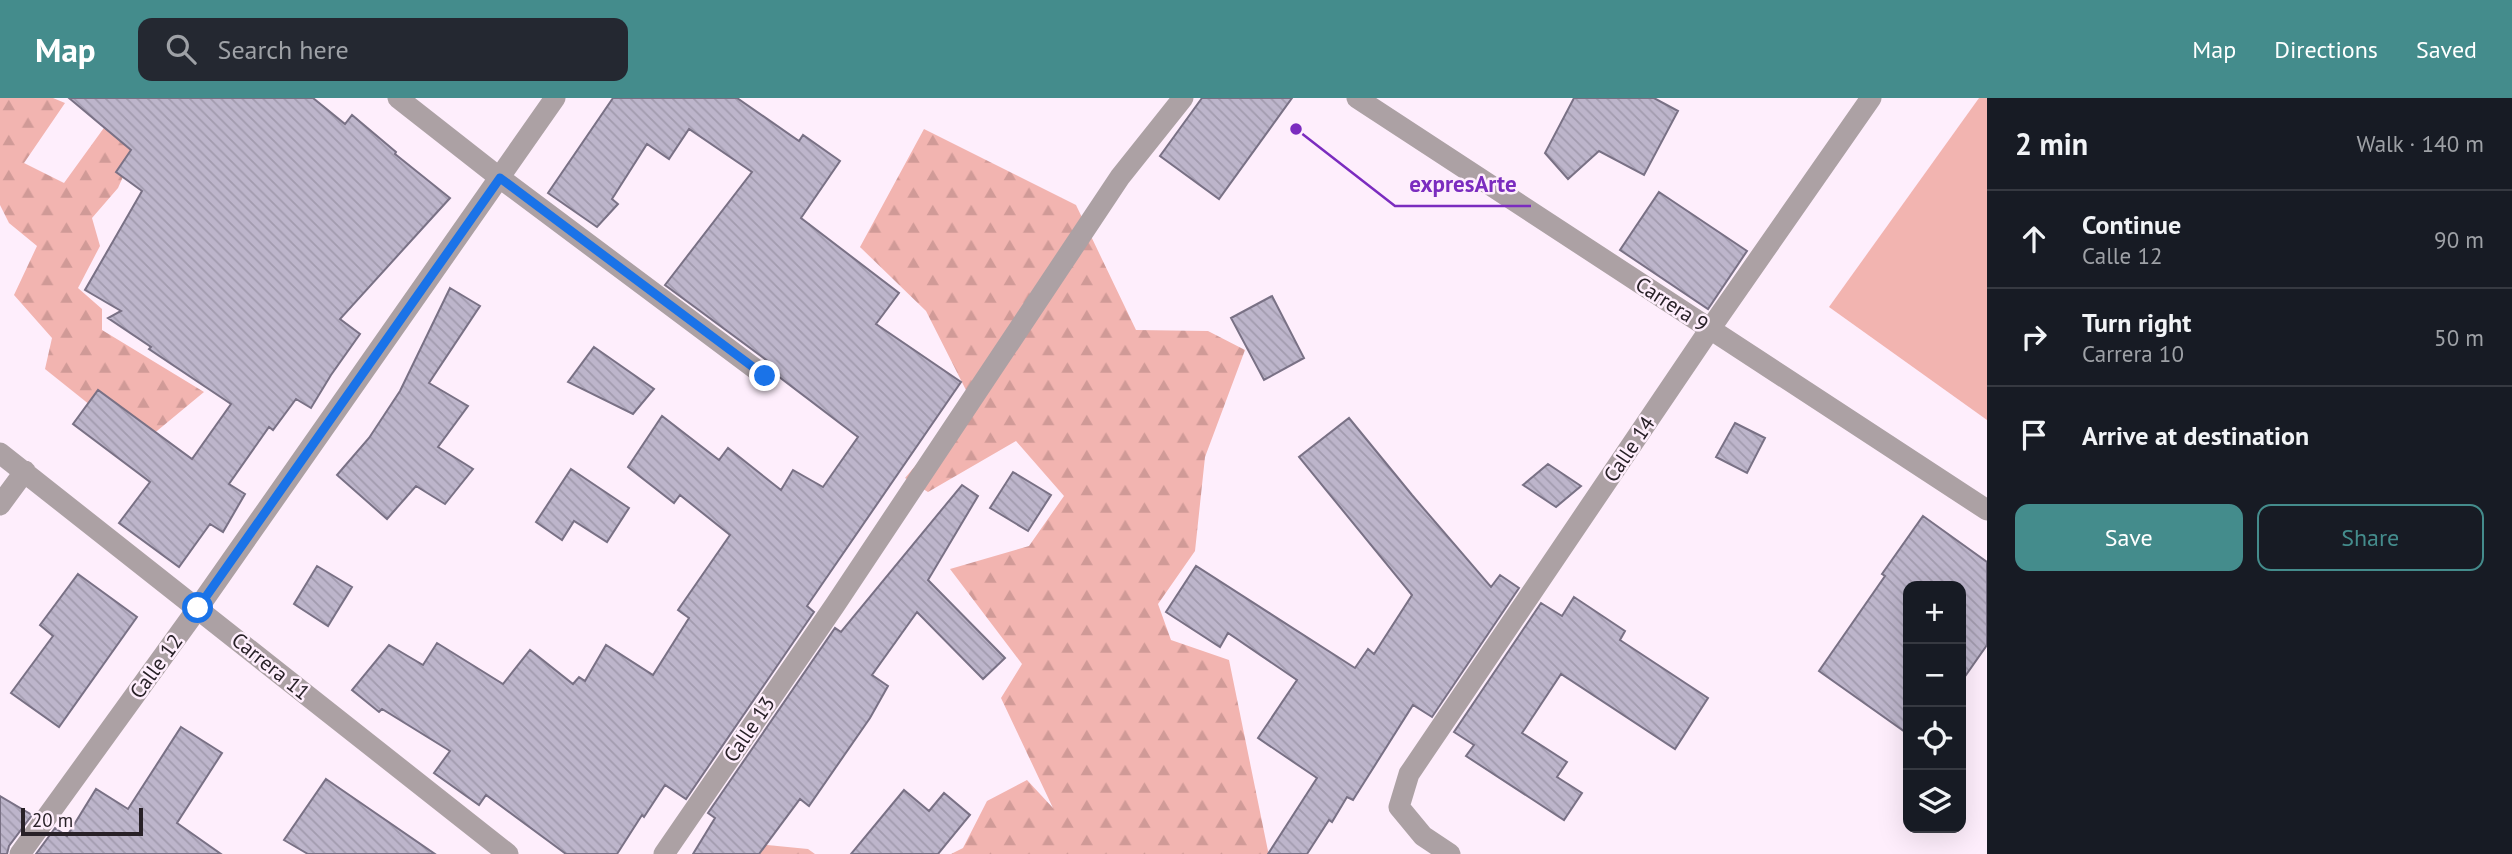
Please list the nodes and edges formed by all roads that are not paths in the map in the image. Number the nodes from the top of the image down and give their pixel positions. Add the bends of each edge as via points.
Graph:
1 (398, 98) edge
2 (555, 98) edge
3 (1183, 98) edge
4 (1357, 98) edge
5 (1871, 98) edge
6 (500, 178) junction
7 (1710, 329) junction
8 (765, 376) dead end
9 (0, 453) edge
10 (25, 471) junction
11 (0, 505) edge
12 (1987, 510) edge
13 (198, 608) junction
14 (20, 854) edge
15 (508, 854) edge
16 (664, 854) edge
17 (1450, 854) edge

1 - 6 street
2 - 6 street, Calle 12
3 - 16 street, Calle 13 via 1120,177
4 - 7 street, Carrera 9
5 - 7 street, Calle 14
6 - 8 street
6 - 13 street, Calle 12
7 - 12 street, Carrera 9
7 - 17 street, Calle 14 via 1409,774 1399,807 1423,836
9 - 10 street, Carrera 11
10 - 11 street
10 - 13 street, Carrera 11
13 - 14 street, Calle 12
13 - 15 street, Carrera 11

